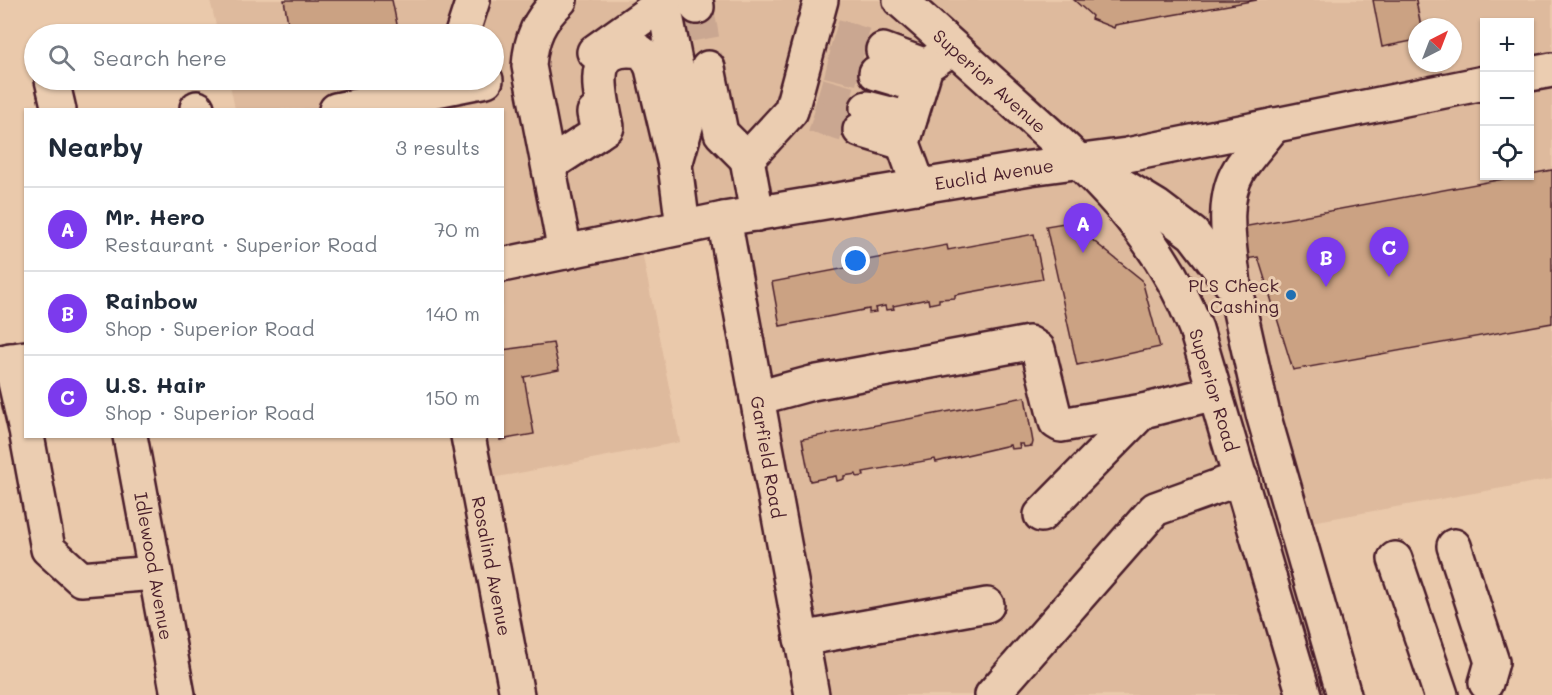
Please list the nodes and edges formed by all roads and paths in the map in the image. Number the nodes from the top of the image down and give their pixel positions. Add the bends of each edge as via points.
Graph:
1 (473, 0) edge
2 (560, 0) edge
3 (900, 0) edge
4 (664, 1) edge
5 (465, 24) edge
6 (820, 26) edge
7 (953, 48) junction
8 (880, 62) tunnel mouth
9 (708, 68) tunnel mouth
10 (1552, 70) edge
11 (1534, 73) edge
12 (532, 76) junction
13 (923, 76) junction
14 (504, 77) edge
15 (1480, 84) edge
16 (54, 90) edge
17 (451, 91) edge
18 (386, 104) edge
19 (59, 108) edge
20 (353, 108) edge
21 (863, 119) tunnel mouth
22 (1274, 125) junction
23 (906, 131) junction
24 (598, 133) junction
25 (747, 159) junction
26 (1081, 161) junction
27 (549, 165) junction
28 (675, 165) junction
29 (919, 187) junction
30 (757, 214) junction
31 (724, 219) junction
32 (683, 227) junction
33 (565, 252) junction
34 (504, 265) edge
35 (1235, 289) junction
36 (12, 360) edge
37 (1215, 393) junction
38 (757, 398) junction
39 (1143, 411) junction
40 (24, 420) edge
41 (27, 438) edge
42 (130, 438) edge
43 (468, 438) edge
44 (1241, 478) junction
45 (1041, 515) dead end
46 (1454, 546) dead end
47 (1395, 559) dead end
48 (155, 573) junction
49 (987, 605) dead end
50 (801, 639) junction
51 (1488, 689) edge
52 (178, 695) edge
53 (517, 695) edge
54 (812, 695) edge
55 (992, 695) edge
56 (1304, 695) edge
57 (1344, 695) edge
58 (1441, 695) edge
59 (1452, 695) edge

1 - 5 main road
2 - 12 main road via 536,27 530,47
3 - 7 main road, Superior Avenue
4 - 24 main road via 584,59
4 - 28 main road via 687,123
6 - 25 main road via 805,102
7 - 13 main road
7 - 26 main road, Superior Avenue
8 - 13 main road
9 - 25 main road via 721,133
10 - 11 main road
12 - 14 main road
12 - 27 main road
13 - 23 main road
15 - 22 main road, Euclid Avenue
16 - 19 main road
17 - 18 main road
18 - 20 main road
21 - 23 main road
22 - 26 main road, Euclid Avenue
22 - 35 main road via 1234,182 1228,218
23 - 29 main road
24 - 27 main road
24 - 28 main road via 607,127 598,76 600,66 616,53 639,51 652,68
25 - 30 main road
26 - 29 main road, Euclid Avenue
26 - 35 main road via 1139,194 1193,234
26 - 37 main road, Superior Road via 1163,259 1182,292
27 - 33 main road
28 - 32 main road
29 - 30 main road, Euclid Avenue
30 - 31 main road, Euclid Avenue
31 - 32 main road, Euclid Avenue
31 - 38 main road, Garfield Road
32 - 33 main road, Euclid Avenue
33 - 34 main road, Euclid Avenue
35 - 57 main road via 1263,414
36 - 40 main road
37 - 39 main road
37 - 44 main road, Superior Road
38 - 39 main road via 812,383 1029,343 1038,349 1058,425
38 - 50 main road, Garfield Road
39 - 45 main road
41 - 48 main road via 48,549 81,579
42 - 48 main road, Idlewood Avenue
43 - 53 main road, Rosalind Avenue
44 - 55 main road via 1155,509
44 - 56 main road, Superior Road
46 - 51 main road via 1492,662
47 - 58 main road
48 - 52 main road, Idlewood Avenue
49 - 50 main road
50 - 54 main road, Garfield Road
51 - 59 main road

